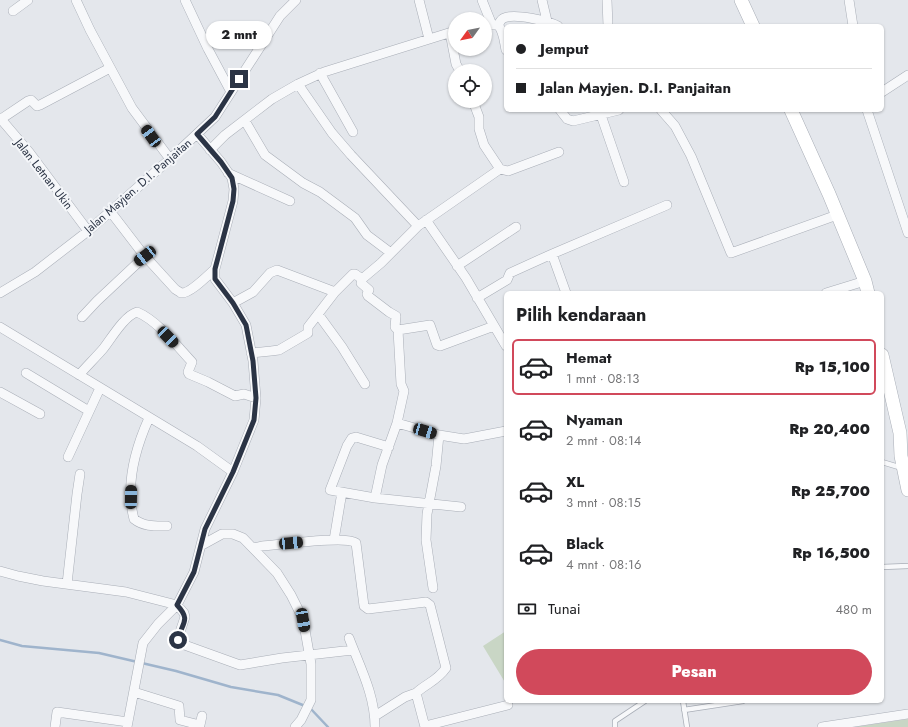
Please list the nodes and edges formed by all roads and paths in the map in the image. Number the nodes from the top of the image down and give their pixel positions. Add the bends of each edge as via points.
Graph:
1 (28, 0) edge
2 (76, 0) edge
3 (184, 0) edge
4 (419, 0) edge
5 (482, 0) edge
6 (542, 0) edge
7 (607, 0) edge
8 (741, 0) edge
9 (849, 0) edge
10 (294, 1) edge
11 (13, 11) dead end
12 (487, 12) edge
13 (492, 20) edge
14 (547, 21) junction
15 (492, 22) edge
16 (554, 24) edge
17 (608, 24) edge
18 (752, 24) edge
19 (853, 24) edge
20 (448, 33) edge
21 (429, 39) junction
22 (504, 39) edge
23 (110, 68) junction
24 (320, 73) junction
25 (908, 75) edge
26 (298, 84) junction
27 (884, 91) edge
28 (231, 92) junction
29 (476, 108) edge
30 (562, 112) edge
31 (611, 112) edge
32 (663, 112) edge
33 (792, 112) edge
34 (868, 112) edge
35 (600, 115) junction
36 (0, 118) edge
37 (245, 121) junction
38 (353, 132) dead end
39 (197, 134) junction
40 (210, 150) junction
41 (559, 152) dead end
42 (170, 159) junction
43 (500, 169) junction
44 (228, 173) junction
45 (624, 182) dead end
46 (290, 202) dead end
47 (667, 205) dead end
48 (904, 208) edge
49 (112, 213) junction
50 (837, 215) junction
51 (422, 223) junction
52 (516, 227) dead end
53 (88, 231) junction
54 (908, 233) edge
55 (391, 253) junction
56 (552, 254) junction
57 (145, 256) junction
58 (457, 266) junction
59 (215, 269) junction
60 (362, 279) junction
61 (866, 287) edge
62 (565, 291) edge
63 (839, 291) edge
64 (335, 292) junction
65 (0, 293) edge
66 (477, 298) junction
67 (233, 303) junction
68 (318, 314) junction
69 (82, 316) dead end
70 (494, 326) junction
71 (0, 327) edge
72 (398, 330) junction
73 (504, 343) edge
74 (251, 353) junction
75 (884, 371) edge
76 (26, 373) dead end
77 (79, 375) junction
78 (364, 384) dead end
79 (100, 388) junction
80 (0, 392) edge
81 (256, 398) junction
82 (89, 411) junction
83 (40, 414) dead end
84 (149, 418) junction
85 (397, 423) junction
86 (504, 431) edge
87 (904, 432) edge
88 (439, 435) junction
89 (388, 447) junction
90 (68, 456) dead end
91 (884, 463) edge
92 (233, 472) junction
93 (905, 472) edge
94 (80, 474) dead end
95 (908, 490) edge
96 (342, 492) junction
97 (375, 498) junction
98 (429, 504) junction
99 (461, 507) dead end
100 (167, 526) dead end
101 (334, 540) junction
102 (202, 543) junction
103 (257, 547) junction
104 (908, 566) edge
105 (884, 567) edge
106 (0, 571) edge
107 (67, 584) junction
108 (433, 588) dead end
109 (177, 605) junction
110 (349, 638) dead end
111 (353, 650) junction
112 (309, 655) junction
113 (134, 692) junction
114 (416, 693) junction
115 (642, 703) edge
116 (683, 703) edge
117 (730, 703) edge
118 (508, 705) dead end
119 (684, 710) junction
120 (908, 714) edge
121 (202, 716) dead end
122 (375, 716) junction
123 (127, 724) edge
124 (298, 724) edge
125 (55, 727) edge
126 (375, 727) edge
127 (425, 727) edge
128 (615, 727) edge
129 (687, 727) edge
130 (822, 727) edge

1 - 11 street
2 - 23 street
3 - 28 street
4 - 21 street
5 - 12 street
6 - 14 street
7 - 17 street
8 - 18 main road
9 - 19 street
10 - 28 street, Jalan Mayjen. D.I. Panjaitan via 280,16
13 - 14 street via 523,17
14 - 16 street
15 - 22 street via 503,34
20 - 21 street
21 - 24 street
23 - 36 street via 40,105 37,106 31,100
23 - 42 street via 132,108
24 - 26 street
24 - 38 street
25 - 27 street
26 - 37 street via 272,99
26 - 51 street via 351,156
28 - 39 street, Jalan Mayjen. D.I. Panjaitan via 215,117
29 - 43 street via 484,145
30 - 35 street via 571,121
31 - 35 street
32 - 50 street via 675,126 691,156 731,253
33 - 50 main road
34 - 48 street
35 - 45 street
36 - 53 street, Jalan Letnan Ukin
37 - 40 street
37 - 55 street via 265,155 355,218 367,235
39 - 40 street
39 - 42 street, Jalan Mayjen. D.I. Panjaitan
40 - 44 street
41 - 43 street via 508,171
42 - 49 street, Jalan Mayjen. D.I. Panjaitan
43 - 51 street
44 - 46 street
44 - 59 street via 234,189 233,201
47 - 56 street
48 - 54 street
49 - 53 street, Jalan Mayjen. D.I. Panjaitan
49 - 57 street
50 - 61 main road
51 - 55 street
51 - 58 street
52 - 58 street
53 - 65 street, Jalan Mayjen. D.I. Panjaitan via 35,272
55 - 60 street
56 - 62 street
56 - 66 street via 510,273 507,280
57 - 59 street via 181,293 191,290
57 - 69 street
58 - 66 street
59 - 67 street via 215,279
60 - 64 street via 354,274
60 - 72 street via 361,283 369,290 368,296 396,315 395,327
61 - 63 street
64 - 67 street via 278,270 270,273 253,292
64 - 68 street
66 - 70 street
67 - 74 street via 246,325
68 - 74 street via 308,328 309,333 279,350
68 - 78 street
70 - 72 street via 440,346 437,345 430,325
70 - 73 street
71 - 77 street
72 - 85 street via 401,384 404,391
74 - 81 street
75 - 87 main road
76 - 82 street
77 - 79 street
77 - 81 street via 124,322 137,312 168,337 192,362 189,374 235,396 244,394
79 - 82 street
79 - 84 street
80 - 83 street
81 - 92 street via 254,420
82 - 90 street
84 - 92 street via 197,446
84 - 100 street via 142,433 131,474 133,514 134,519 141,524
85 - 88 street
85 - 89 street
86 - 88 street via 464,439
87 - 93 main road via 901,456
88 - 98 street
89 - 96 street via 356,437 350,440 330,489
89 - 97 street
91 - 93 lane
92 - 102 street via 205,529
93 - 95 main road
94 - 107 street
96 - 97 street
96 - 101 street
97 - 98 street
98 - 99 street
98 - 108 street via 426,540
101 - 103 street
101 - 114 street via 356,542 364,606 368,610 426,602 430,605 446,668 439,678
102 - 103 street via 227,533 243,538
102 - 109 street via 194,572
103 - 112 street via 291,595 303,620
104 - 105 lane
106 - 107 street
107 - 109 street via 126,592
109 - 112 street via 185,617 178,641 190,647 240,665
109 - 113 street via 143,643
110 - 111 street
111 - 112 street
111 - 122 street via 365,677
112 - 124 street via 311,700
113 - 121 street via 179,706 180,720 200,725
113 - 123 street
114 - 122 street
114 - 127 street
115 - 128 lane via 615,721
116 - 119 lane
117 - 119 lane
118 - 127 street
119 - 129 lane
120 - 130 street
122 - 126 street
123 - 125 street via 57,712

